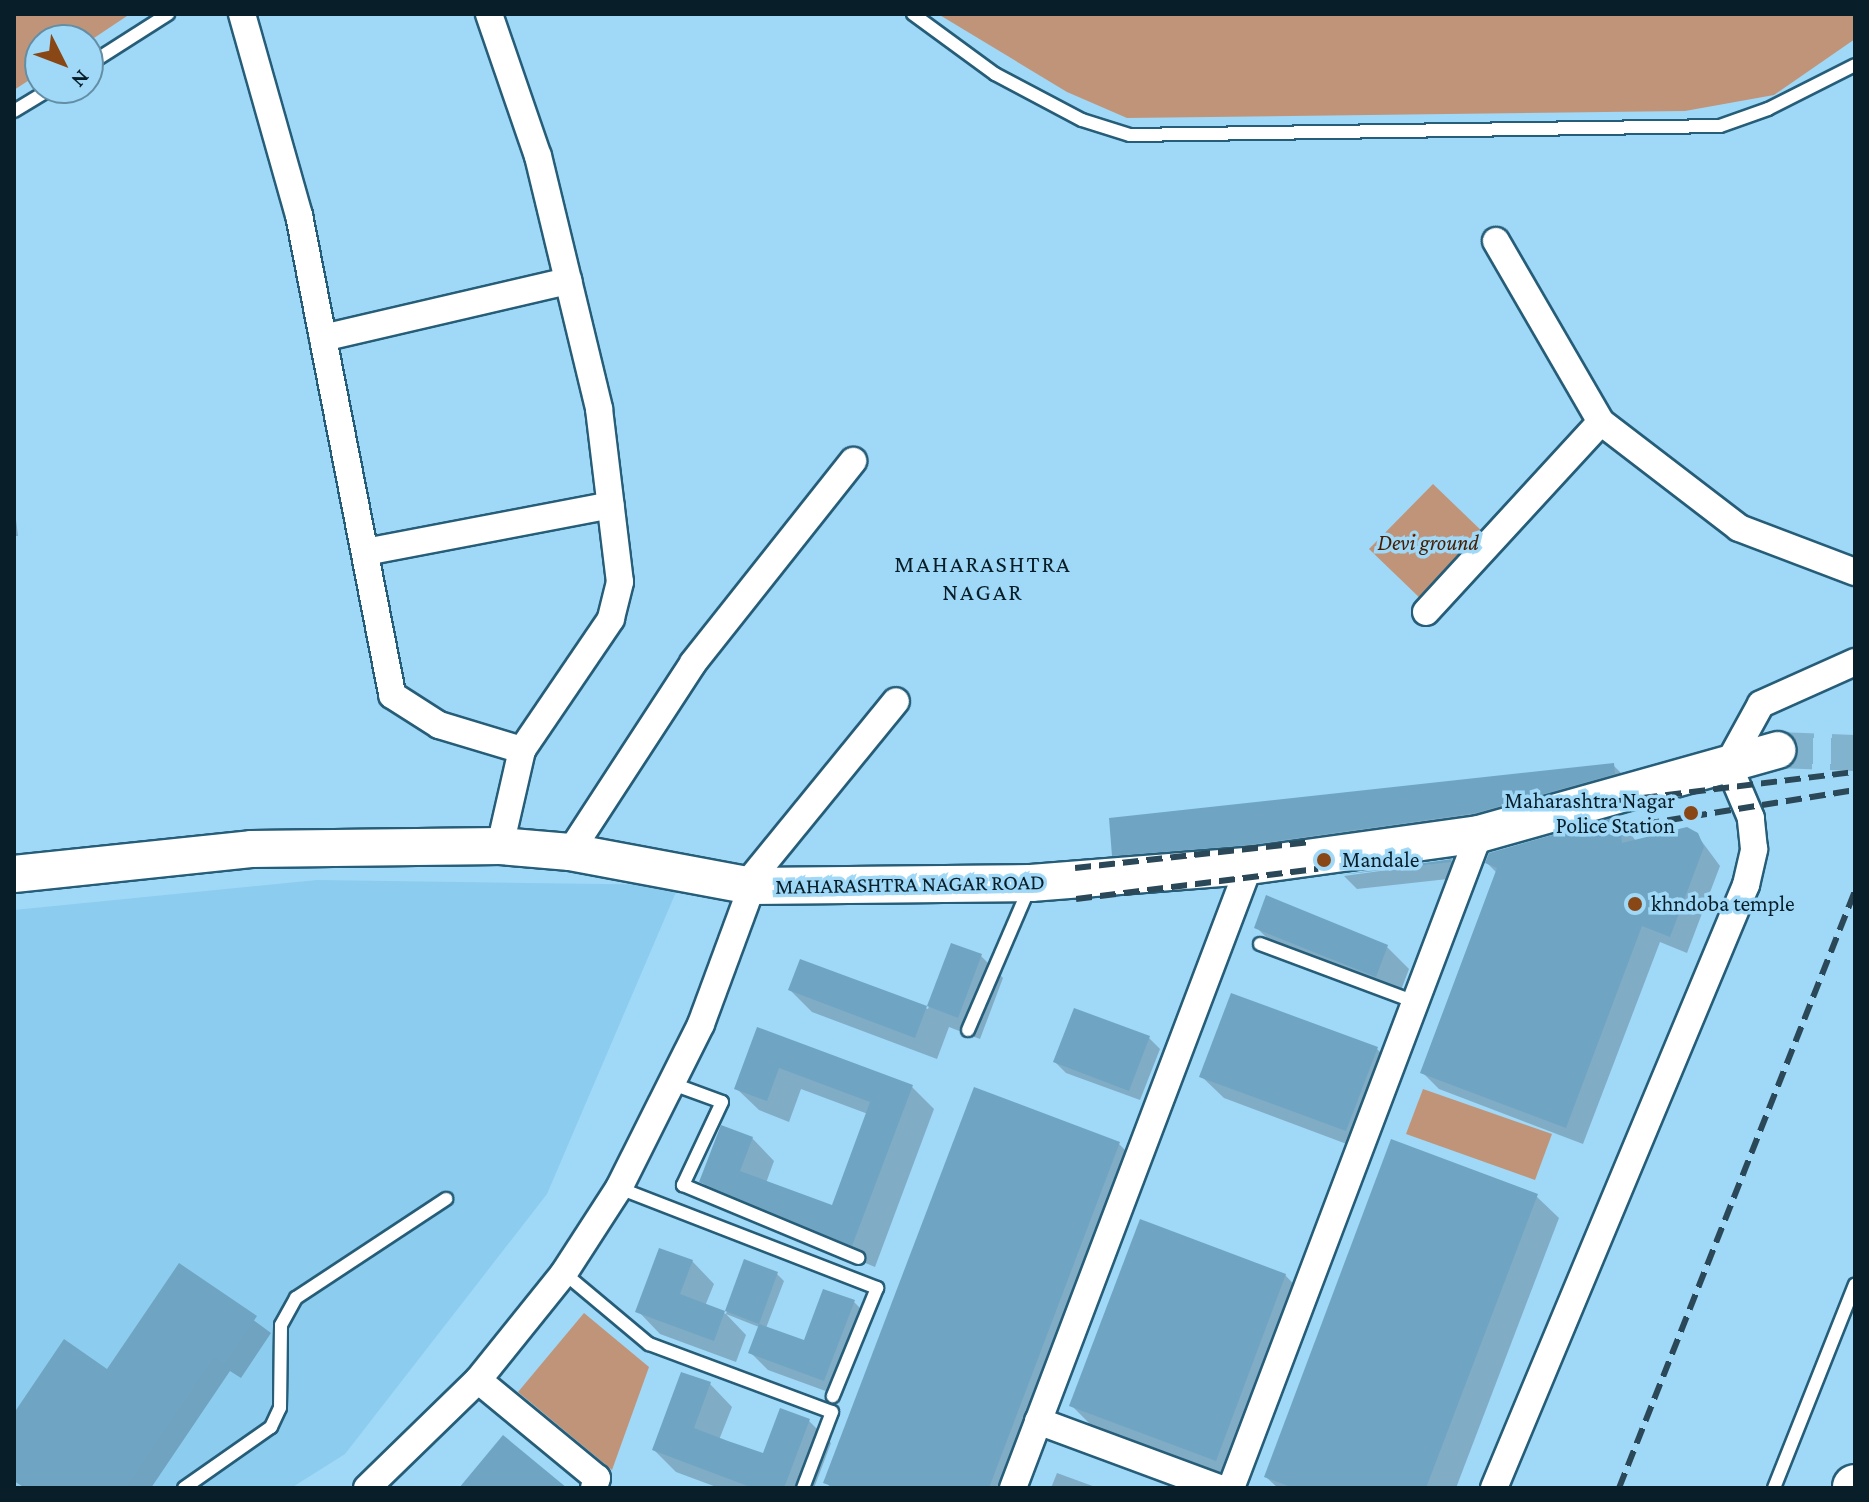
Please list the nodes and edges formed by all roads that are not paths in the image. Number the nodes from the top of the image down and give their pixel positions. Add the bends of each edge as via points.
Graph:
1 (168, 14) edge
2 (242, 14) edge
3 (489, 14) edge
4 (913, 14) edge
5 (104, 55) edge
6 (1855, 65) edge
7 (1496, 241) dead end
8 (568, 281) junction
9 (323, 338) junction
10 (1601, 422) junction
11 (853, 461) dead end
12 (611, 505) junction
13 (365, 552) junction
14 (1855, 572) edge
15 (1426, 612) dead end
16 (1855, 662) edge
17 (896, 701) dead end
18 (522, 750) junction
19 (1777, 750) tunnel mouth
20 (1728, 764) junction
21 (1479, 834) junction
22 (500, 846) junction
23 (570, 852) junction
24 (1249, 866) junction
25 (14, 874) edge
26 (1031, 883) junction
27 (749, 886) junction
28 (1260, 944) dead end
29 (1415, 1002) junction
30 (968, 1030) dead end
31 (673, 1084) junction
32 (619, 1188) junction
33 (446, 1199) dead end
34 (858, 1258) dead end
35 (564, 1273) junction
36 (1855, 1284) edge
37 (478, 1380) junction
38 (833, 1396) dead end
39 (1038, 1421) junction
40 (184, 1488) edge
41 (367, 1488) edge
42 (594, 1488) edge
43 (803, 1488) edge
44 (1013, 1488) edge
45 (1219, 1488) edge
46 (1231, 1488) edge
47 (1494, 1488) edge
48 (1774, 1488) edge

1 - 5 lane
2 - 9 street via 299,215
3 - 8 street via 538,156
4 - 6 lane via 995,74 1082,120 1130,135 1720,126 1768,109
7 - 10 street
8 - 9 street
8 - 12 street via 599,409
9 - 13 street
10 - 14 street via 1739,528
10 - 15 street
11 - 23 street via 693,663
12 - 13 street
12 - 18 street via 618,600 611,619
13 - 18 street via 392,695 439,725
16 - 20 street via 1761,704
17 - 27 street
18 - 22 street
19 - 20 street, MAHARASHTRA NAGAR ROAD
20 - 21 street, MAHARASHTRA NAGAR ROAD
20 - 47 street via 1751,818 1754,849 1746,885
21 - 24 street, MAHARASHTRA NAGAR ROAD
21 - 29 street
22 - 23 street
22 - 25 street via 251,849
23 - 27 street
24 - 26 street, MAHARASHTRA NAGAR ROAD
24 - 39 street
26 - 27 street, MAHARASHTRA NAGAR ROAD
26 - 30 lane
27 - 31 street, MAHARASHTRA NAGAR ROAD
28 - 29 lane
29 - 46 street
31 - 32 street, MAHARASHTRA NAGAR ROAD
31 - 34 lane via 722,1102 683,1185
32 - 35 street, MAHARASHTRA NAGAR ROAD
32 - 38 lane via 877,1288
33 - 40 lane via 296,1298 281,1325 280,1408 271,1427
35 - 37 street, MAHARASHTRA NAGAR ROAD
35 - 43 lane via 649,1344 832,1412
36 - 48 lane
37 - 41 street, MAHARASHTRA NAGAR ROAD
37 - 42 street via 597,1478
39 - 44 street
39 - 45 street

